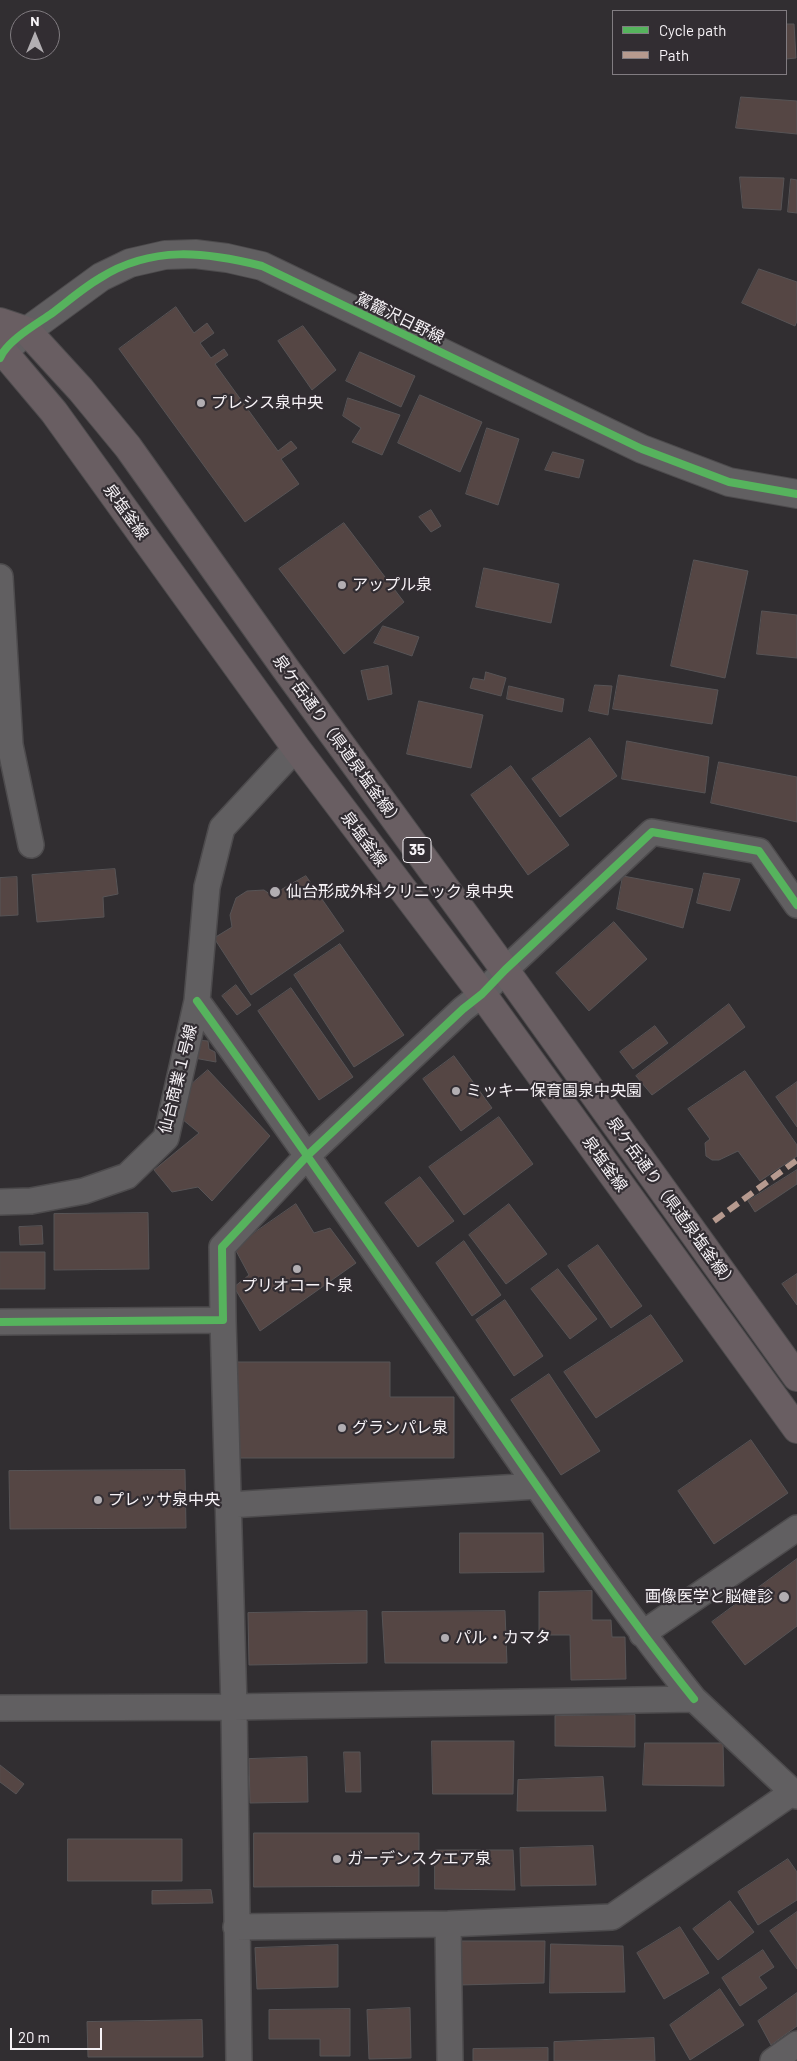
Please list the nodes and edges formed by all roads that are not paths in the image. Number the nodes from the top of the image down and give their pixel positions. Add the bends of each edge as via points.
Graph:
1 (0, 322) edge
2 (27, 330) junction
3 (1, 352) edge
4 (797, 494) edge
5 (0, 577) edge
6 (296, 748) junction
7 (31, 846) dead end
8 (797, 905) edge
9 (505, 970) junction
10 (482, 994) junction
11 (197, 1001) junction
12 (308, 1155) junction
13 (0, 1202) edge
14 (223, 1320) junction
15 (0, 1322) edge
16 (797, 1377) edge
17 (797, 1429) edge
18 (536, 1486) junction
19 (229, 1505) junction
20 (797, 1528) edge
21 (642, 1634) junction
22 (694, 1699) junction
23 (0, 1708) edge
24 (234, 1708) junction
25 (795, 1794) edge
26 (448, 1924) junction
27 (236, 1927) junction
28 (797, 2044) edge
29 (239, 2061) edge
30 (450, 2061) edge
31 (773, 2061) edge

1 - 2 main road
2 - 3 street, 駕籠沢日野線
2 - 4 street, 駕籠沢日野線 via 101,277 130,263 165,255 227,258 262,266 642,449 730,482
2 - 9 main road, 泉ケ岳通り（県道泉塩釜線） / 35 via 128,447
3 - 6 main road, 泉塩釜線 / 35 via 54,412
5 - 7 street via 10,745
6 - 10 main road, 泉塩釜線 / 35
6 - 11 street, 仙台商業１号線 via 222,828 207,887
8 - 9 street via 759,851 652,832
9 - 10 street
9 - 16 main road, 泉ケ岳通り（県道泉塩釜線） / 35
10 - 12 street via 462,1009
10 - 17 main road, 泉塩釜線 / 35
11 - 12 street
11 - 13 street, 仙台商業１号線 via 166,1138 127,1176 84,1192 31,1201
12 - 14 street via 222,1247
12 - 18 street
14 - 15 street
14 - 19 street
18 - 19 street
18 - 21 street
19 - 24 street
20 - 21 street
21 - 22 street
22 - 24 street
22 - 25 street
23 - 24 street
24 - 27 street
25 - 26 street via 612,1917
26 - 27 street
26 - 30 street
27 - 29 street
28 - 31 street

